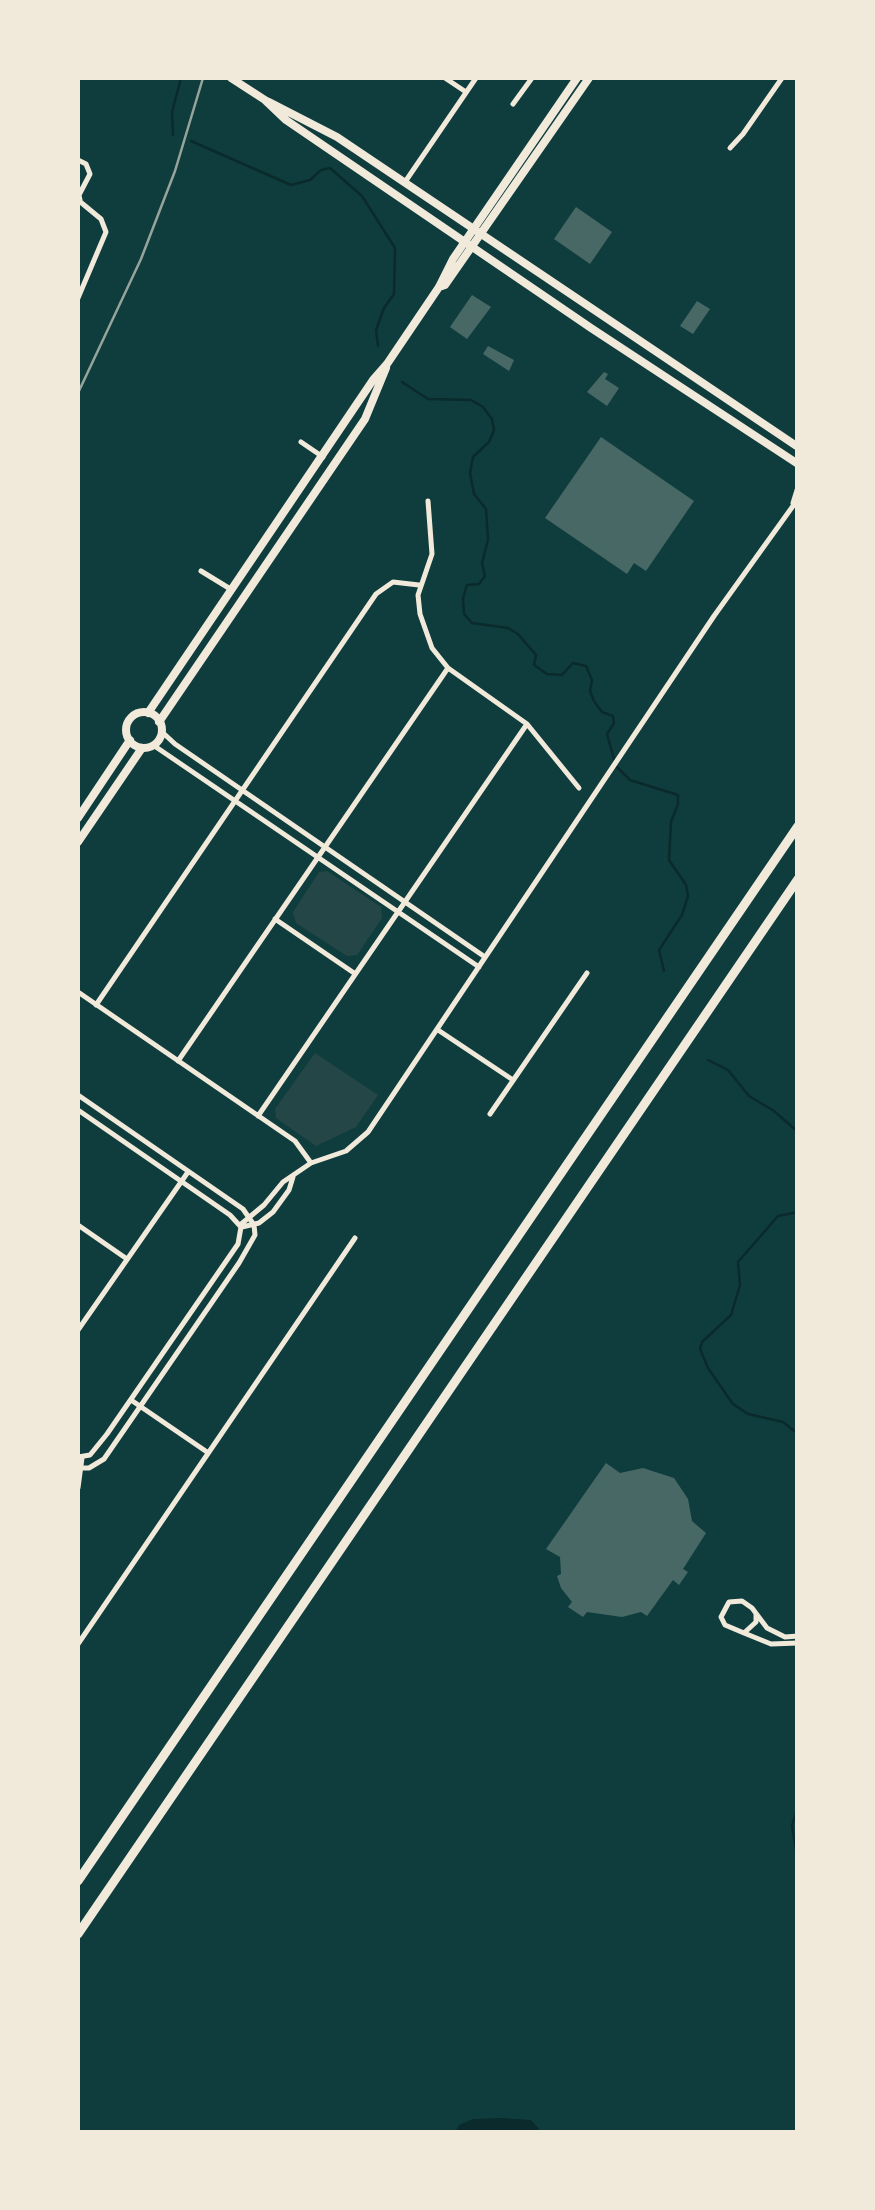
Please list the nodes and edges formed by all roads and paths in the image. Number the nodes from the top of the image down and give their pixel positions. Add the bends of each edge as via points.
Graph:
1 (230, 78) edge
2 (445, 78) edge
3 (476, 78) edge
4 (532, 78) edge
5 (578, 78) edge
6 (589, 78) edge
7 (782, 78) edge
8 (466, 92) junction
9 (265, 100) junction
10 (513, 104) dead end
11 (730, 148) dead end
12 (78, 160) edge
13 (405, 182) junction
14 (79, 202) edge
15 (477, 231) junction
16 (468, 243) junction
17 (78, 298) edge
18 (387, 364) junction
19 (357, 405) junction
20 (369, 411) junction
21 (300, 442) dead end
22 (332, 444) junction
23 (798, 446) edge
24 (343, 451) junction
25 (323, 457) junction
26 (798, 464) edge
27 (798, 487) edge
28 (298, 493) junction
29 (310, 500) junction
30 (428, 501) dead end
31 (795, 501) edge
32 (271, 533) junction
33 (282, 540) junction
34 (201, 570) dead end
35 (420, 586) junction
36 (232, 590) junction
37 (448, 668) junction
38 (162, 693) junction
39 (174, 700) junction
40 (148, 713) junction
41 (528, 724) junction
42 (160, 727) junction
43 (130, 740) junction
44 (153, 745) junction
45 (142, 748) junction
46 (198, 760) junction
47 (191, 770) junction
48 (579, 788) dead end
49 (242, 790) junction
50 (235, 800) junction
51 (282, 817) junction
52 (78, 818) edge
53 (798, 826) edge
54 (276, 828) junction
55 (78, 842) edge
56 (325, 846) junction
57 (318, 856) junction
58 (364, 873) junction
59 (798, 879) edge
60 (357, 883) junction
61 (404, 900) junction
62 (397, 910) junction
63 (276, 919) junction
64 (485, 957) junction
65 (478, 966) junction
66 (354, 973) junction
67 (587, 973) dead end
68 (78, 992) edge
69 (96, 1004) junction
70 (438, 1030) junction
71 (178, 1061) junction
72 (514, 1080) junction
73 (78, 1095) edge
74 (78, 1110) edge
75 (490, 1114) dead end
76 (258, 1116) junction
77 (110, 1118) junction
78 (104, 1128) junction
79 (146, 1143) junction
80 (140, 1153) junction
81 (310, 1163) junction
82 (188, 1172) junction
83 (293, 1176) junction
84 (182, 1182) junction
85 (249, 1216) junction
86 (78, 1225) edge
87 (254, 1225) junction
88 (240, 1226) junction
89 (355, 1238) dead end
90 (229, 1256) junction
91 (127, 1259) junction
92 (239, 1264) junction
93 (206, 1290) junction
94 (216, 1298) junction
95 (180, 1328) junction
96 (78, 1330) edge
97 (190, 1336) junction
98 (156, 1363) junction
99 (166, 1370) junction
100 (131, 1400) junction
101 (141, 1407) junction
102 (107, 1434) junction
103 (117, 1441) junction
104 (208, 1452) junction
105 (80, 1458) edge
106 (79, 1469) edge
107 (78, 1488) edge
108 (756, 1614) junction
109 (744, 1633) junction
110 (798, 1639) edge
111 (78, 1644) edge
112 (78, 1880) edge
113 (78, 1934) edge

1 - 9 main road
2 - 8 street
3 - 8 street
4 - 10 street
5 - 15 main road
6 - 15 main road
7 - 11 street
8 - 13 street
9 - 13 main road
9 - 16 main road
12 - 14 street via 90,174
13 - 15 main road
14 - 17 street via 106,232
15 - 16 main road
15 - 23 main road
16 - 18 main road
16 - 26 main road
18 - 19 main road
18 - 20 main road
19 - 20 main road
19 - 22 main road
20 - 24 main road
21 - 25 street
22 - 24 main road
22 - 25 main road
24 - 29 main road
25 - 28 main road
27 - 31 street
28 - 29 main road
28 - 32 main road
29 - 33 main road
30 - 35 street via 432,554
31 - 64 street
32 - 33 main road
32 - 36 main road
33 - 39 main road
34 - 36 street
35 - 37 street via 428,638
35 - 49 street via 393,582 376,594
36 - 38 main road
37 - 41 street
37 - 56 street
38 - 39 main road
38 - 40 main road
39 - 42 main road
40 - 42 main road
40 - 43 main road via 130,719
41 - 48 street
41 - 61 street
42 - 44 main road
42 - 46 street
43 - 45 main road
43 - 52 main road
44 - 45 main road
44 - 47 street
45 - 55 main road
46 - 47 street
46 - 49 street
47 - 50 street
49 - 50 street
49 - 51 street
50 - 54 street
50 - 69 street
51 - 54 street
51 - 56 street
53 - 112 highway
54 - 57 street
56 - 57 street
56 - 58 street
57 - 60 street
57 - 63 street
58 - 60 street
58 - 61 street
59 - 113 highway
60 - 62 street
61 - 62 street
61 - 64 street
62 - 65 street
62 - 66 street
63 - 66 street
63 - 71 street
64 - 65 street
65 - 70 street
66 - 76 street
67 - 72 street
68 - 69 street
69 - 71 street
70 - 72 street
70 - 81 street via 362,1140
71 - 76 street
72 - 75 street
73 - 77 street
74 - 78 street
76 - 81 street via 295,1141
77 - 78 street
77 - 79 street
78 - 80 street
79 - 80 street
79 - 82 street
80 - 84 street
81 - 83 street
82 - 84 street
82 - 85 street
83 - 85 street
83 - 87 street via 273,1212
84 - 88 street
84 - 91 street
85 - 87 street
85 - 88 street
86 - 91 street
87 - 88 street
87 - 92 street
88 - 90 street
89 - 104 street
90 - 92 street
90 - 93 street
91 - 96 street
92 - 94 street
93 - 94 street
93 - 95 street
94 - 97 street
95 - 97 street
95 - 98 street
97 - 99 street
98 - 99 street
98 - 100 street
99 - 101 street
100 - 101 street
100 - 102 street
101 - 103 street
101 - 104 street
102 - 103 street
102 - 105 street
103 - 106 street via 100,1462
104 - 111 street
105 - 106 street
106 - 107 street
108 - 109 street
108 - 109 street via 742,1601 724,1608 723,1622
108 - 110 street via 775,1634
109 - 110 street via 771,1644

